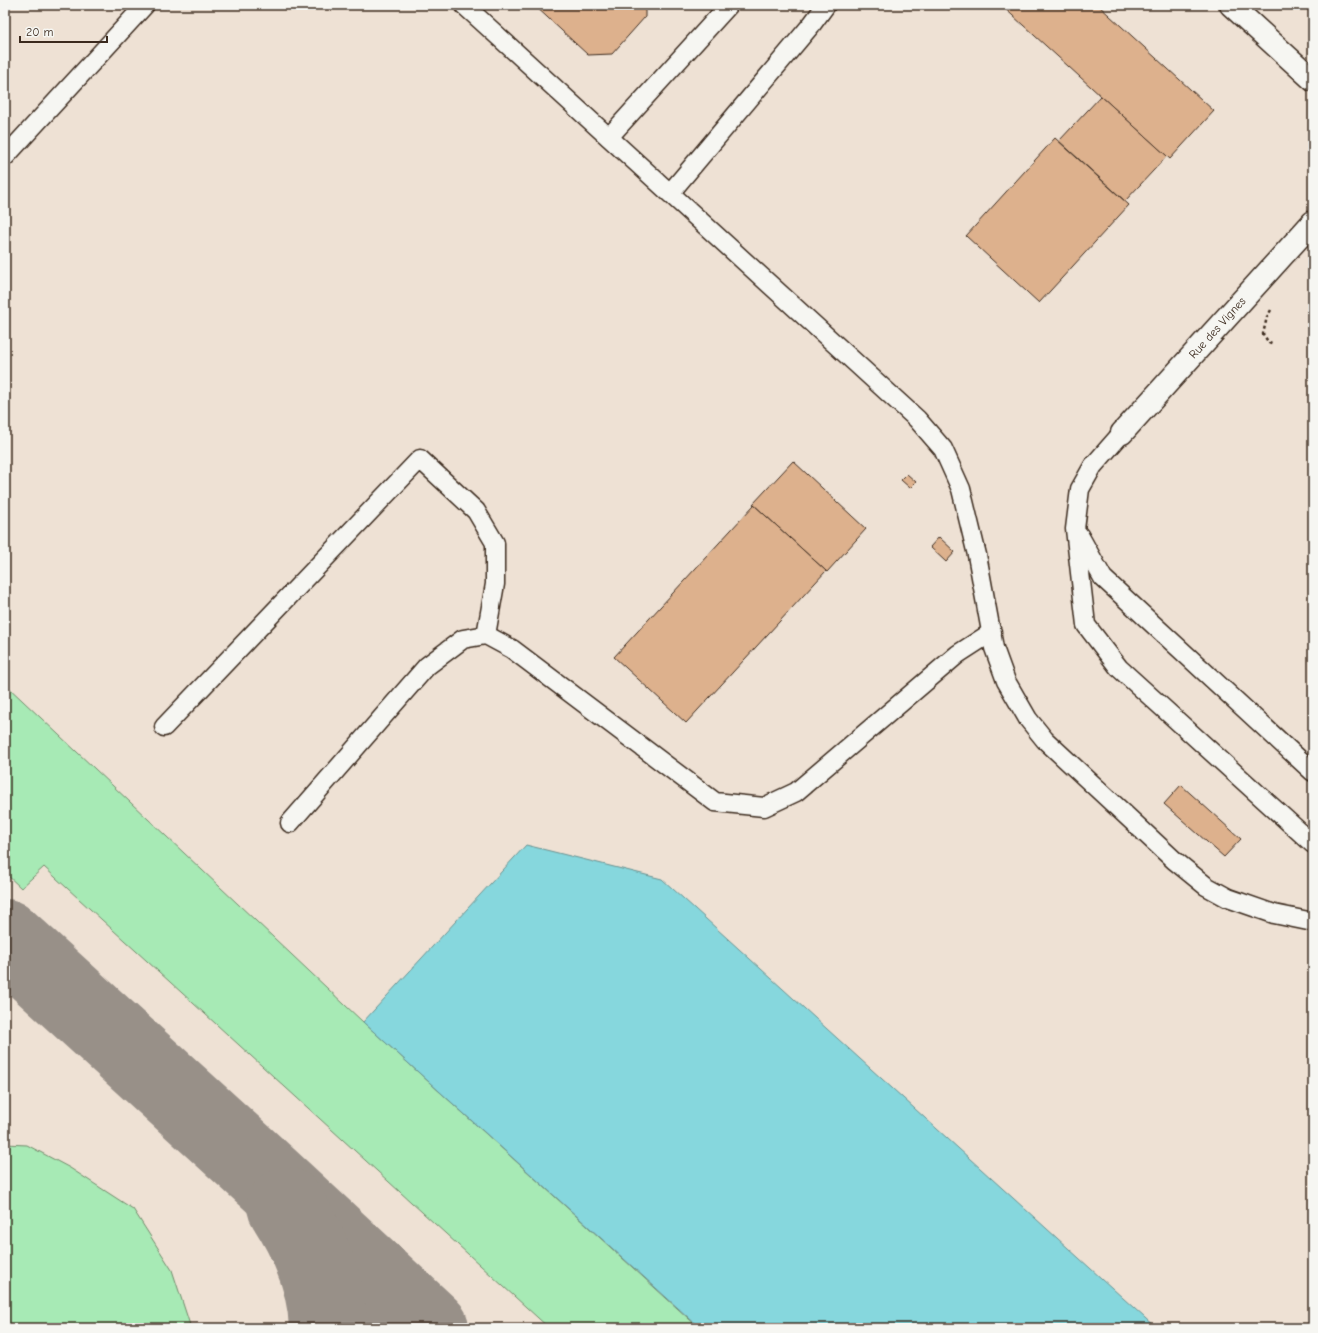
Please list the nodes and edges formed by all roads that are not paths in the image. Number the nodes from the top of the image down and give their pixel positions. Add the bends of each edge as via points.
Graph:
1 (145, 5) edge
2 (464, 5) edge
3 (729, 5) edge
4 (826, 5) edge
5 (1231, 5) edge
6 (1313, 80) edge
7 (609, 138) junction
8 (6, 153) edge
9 (670, 193) junction
10 (1313, 222) edge
11 (1122, 433) joint
12 (1075, 529) junction
13 (992, 632) junction
14 (486, 635) junction
15 (164, 727) dead end
16 (1313, 772) edge
17 (290, 823) dead end
18 (1313, 844) edge
19 (1313, 922) edge

1 - 8 lane
2 - 7 lane
3 - 7 lane
4 - 9 lane
5 - 6 street
7 - 9 lane
9 - 13 lane via 917,419 942,449 960,489 977,555
10 - 11 street, Rue des Vignes
11 - 12 lane via 1093,466 1080,490
12 - 16 lane via 1103,578
12 - 18 lane via 1086,625 1119,668
13 - 14 lane via 958,654 796,792 764,807 715,802 512,649
13 - 19 lane via 994,648 1006,681 1028,719 1045,740 1174,860 1206,886 1228,898 1274,914
14 - 15 lane via 495,584 495,543 476,511 420,458
14 - 17 lane via 463,639 427,666

